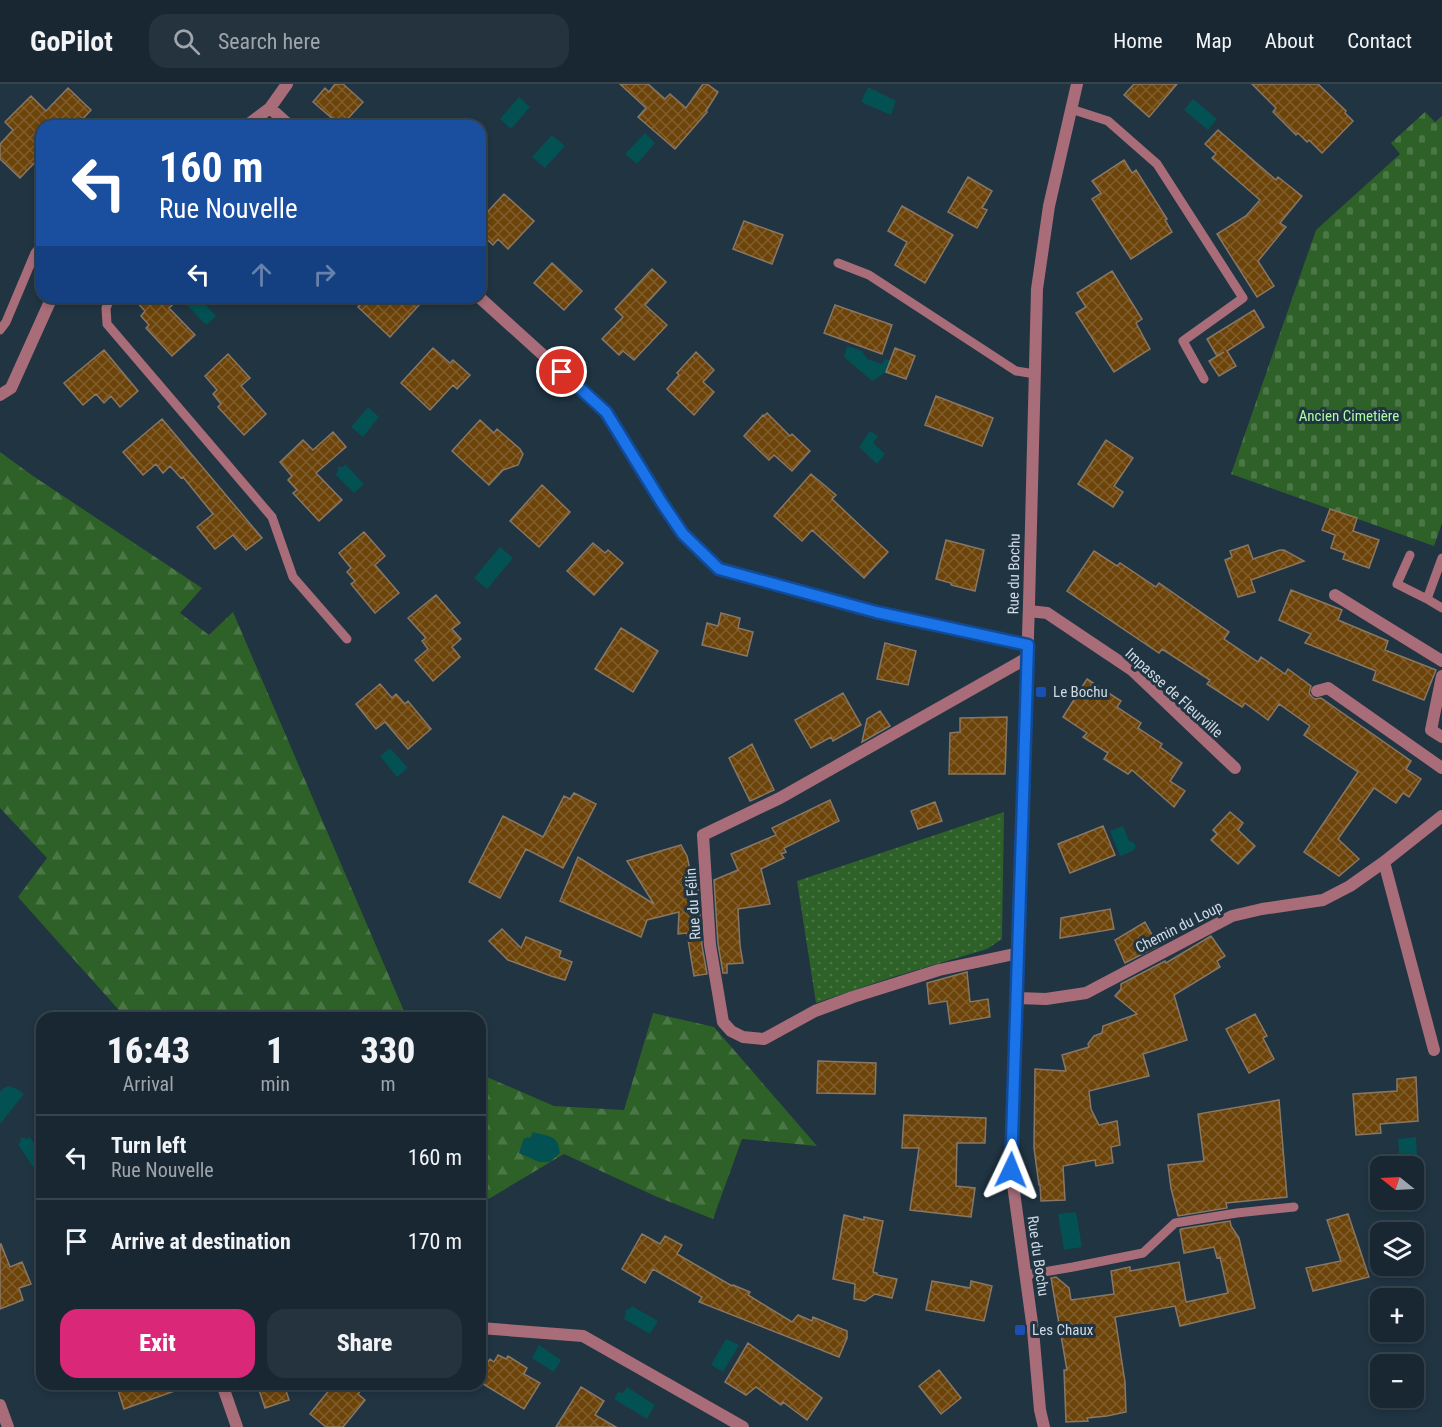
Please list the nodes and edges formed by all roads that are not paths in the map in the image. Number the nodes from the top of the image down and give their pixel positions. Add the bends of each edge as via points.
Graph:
1 (287, 84) edge
2 (1077, 84) edge
3 (270, 108) junction
4 (1071, 109) junction
5 (254, 120) edge
6 (283, 120) edge
7 (36, 252) edge
8 (838, 263) dead end
9 (49, 303) edge
10 (108, 303) edge
11 (486, 303) edge
12 (0, 330) edge
13 (1035, 374) junction
14 (1204, 379) dead end
15 (0, 395) edge
16 (1410, 555) dead end
17 (1442, 558) edge
18 (1335, 595) dead end
19 (1427, 599) junction
20 (1442, 608) edge
21 (1029, 611) junction
22 (347, 639) dead end
23 (1027, 652) junction
24 (1442, 661) edge
25 (1442, 676) edge
26 (1317, 691) dead end
27 (1442, 737) edge
28 (1235, 768) dead end
29 (1442, 768) edge
30 (1442, 816) edge
31 (1384, 862) junction
32 (1019, 953) junction
33 (1017, 998) junction
34 (1434, 1050) dead end
35 (1294, 1207) dead end
36 (1026, 1275) junction
37 (486, 1328) edge
38 (224, 1390) edge
39 (0, 1406) edge
40 (8, 1427) edge
41 (237, 1427) edge
42 (743, 1427) edge
43 (1044, 1427) edge

1 - 3 street
2 - 4 street, Rue du Bochu
3 - 5 street
3 - 6 street
4 - 13 street, Rue du Bochu via 1037,289
4 - 14 lane via 1108,121 1157,164 1243,298 1183,341
7 - 12 lane
8 - 13 lane via 869,275 1016,371
9 - 15 street via 11,388
10 - 22 lane via 107,324 272,517 292,577
11 - 23 street via 606,412 683,534 719,569
13 - 21 street, Rue du Bochu
16 - 19 lane via 1397,584
17 - 19 lane
18 - 24 street
19 - 20 lane
21 - 23 street, Rue du Bochu
21 - 28 street, Impasse de Fleurville via 1047,613 1132,670
23 - 32 street, Rue du Bochu
23 - 32 street, Rue du Félin via 780,798 703,835 710,945 723,1022 742,1037 764,1039 815,1011 853,997 939,970
25 - 27 street via 1431,730
26 - 29 street via 1328,688
30 - 31 street, Chemin du Loup
31 - 33 street, Chemin du Loup via 1323,900 1232,916 1086,993 1046,999
31 - 34 street
32 - 33 street, Rue du Bochu
33 - 36 street, Rue du Bochu via 1011,1170
35 - 36 lane via 1175,1223 1143,1253
36 - 43 street, Rue du Bochu
37 - 42 street via 583,1336
38 - 41 street
39 - 40 street

